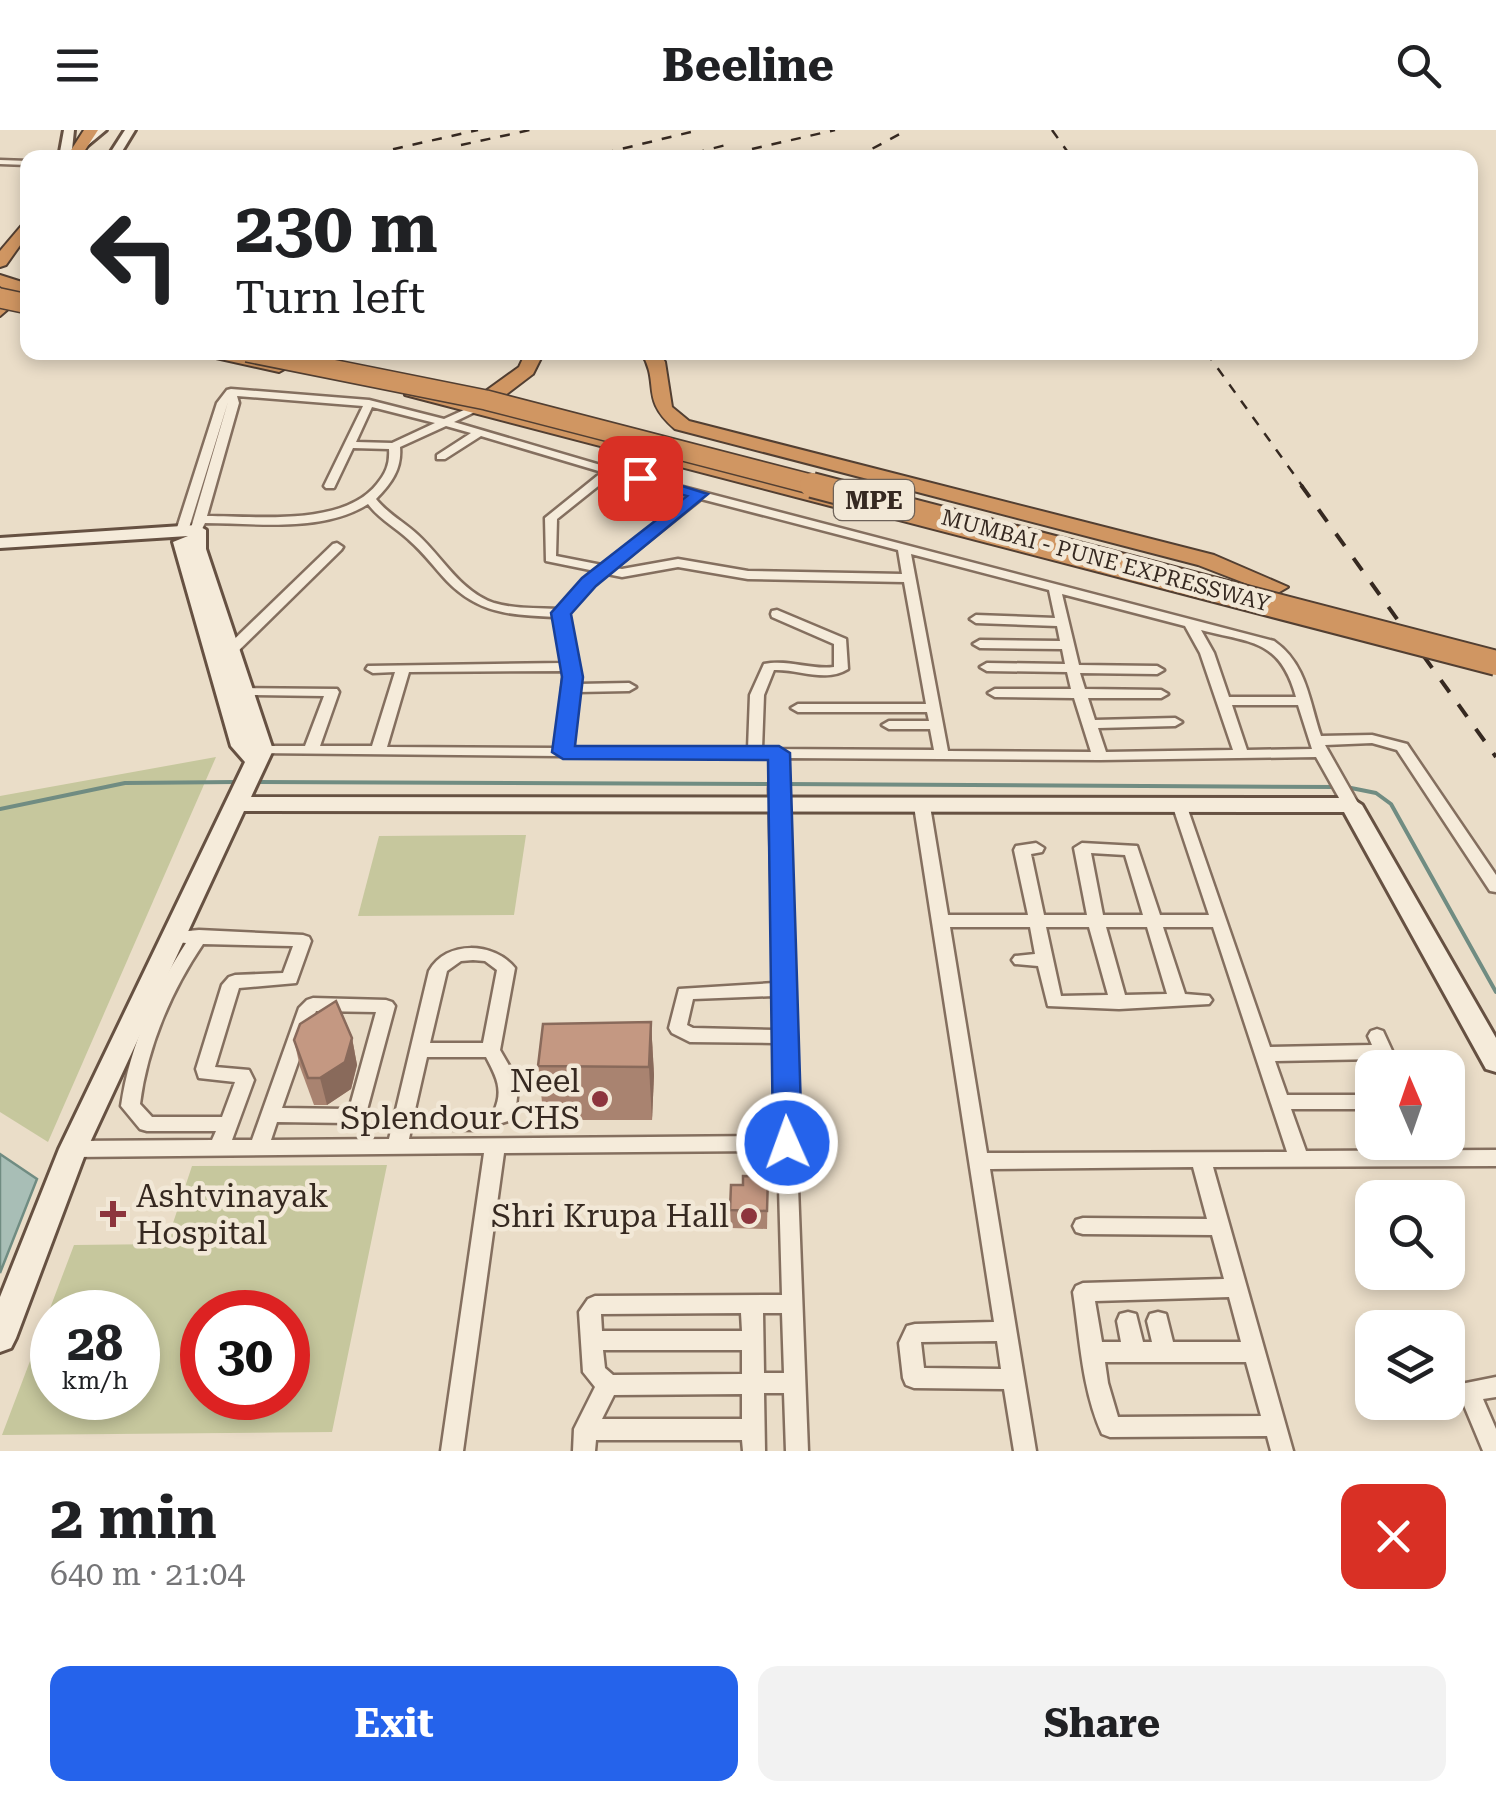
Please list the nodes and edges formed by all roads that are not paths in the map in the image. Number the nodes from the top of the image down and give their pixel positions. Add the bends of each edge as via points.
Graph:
1 (91, 130) edge
2 (101, 130) edge
3 (73, 150) edge
4 (75, 150) edge
5 (20, 212) edge
6 (20, 233) edge
7 (0, 237) edge
8 (0, 262) edge
9 (1, 286) edge
10 (0, 310) edge
11 (238, 360) edge
12 (287, 360) edge
13 (353, 360) edge
14 (532, 360) edge
15 (652, 360) edge
16 (231, 392) junction
17 (369, 403) junction
18 (475, 408) junction
19 (442, 422) junction
20 (480, 432) junction
21 (352, 445) junction
22 (394, 446) junction
23 (440, 457) dead end
24 (610, 470) junction
25 (330, 486) dead end
26 (700, 494) junction
27 (372, 501) junction
28 (191, 531) junction
29 (0, 547) edge
30 (337, 547) dead end
31 (904, 549) junction
32 (602, 572) junction
33 (910, 578) junction
34 (1190, 582) junction
35 (1276, 587) junction
36 (1055, 590) junction
37 (561, 613) junction
38 (777, 614) dead end
39 (976, 620) dead end
40 (1062, 622) junction
41 (1190, 623) junction
42 (980, 644) dead end
43 (1496, 644) edge
44 (1067, 645) junction
45 (224, 656) junction
46 (1496, 663) edge
47 (572, 667) junction
48 (987, 667) dead end
49 (403, 668) junction
50 (374, 669) dead end
51 (1072, 669) junction
52 (1157, 670) dead end
53 (629, 686) dead end
54 (571, 688) junction
55 (245, 690) junction
56 (996, 693) dead end
57 (1079, 693) junction
58 (1161, 694) dead end
59 (1224, 701) junction
60 (1305, 701) junction
61 (798, 708) dead end
62 (934, 708) junction
63 (1176, 722) dead end
64 (1090, 724) junction
65 (889, 725) dead end
66 (937, 726) junction
67 (1319, 747) junction
68 (311, 750) junction
69 (378, 751) junction
70 (563, 752) junction
71 (754, 753) junction
72 (779, 753) junction
73 (1242, 754) junction
74 (942, 755) junction
75 (1100, 756) junction
76 (248, 770) junction
77 (777, 789) junction
78 (1347, 798) junction
79 (922, 806) junction
80 (1181, 807) junction
81 (1036, 848) dead end
82 (1496, 887) edge
83 (940, 921) junction
84 (1035, 921) junction
85 (1096, 921) junction
86 (1150, 921) junction
87 (1218, 921) junction
88 (186, 937) junction
89 (1021, 960) dead end
90 (1044, 960) junction
91 (783, 989) junction
92 (1202, 1000) dead end
93 (1178, 1001) junction
94 (1119, 1002) junction
95 (784, 1037) junction
96 (420, 1050) junction
97 (490, 1050) junction
98 (1355, 1052) edge
99 (1263, 1054) junction
100 (1496, 1062) edge
101 (1280, 1102) junction
102 (1355, 1102) edge
103 (271, 1114) junction
104 (403, 1121) junction
105 (228, 1124) junction
106 (787, 1143) junction
107 (495, 1146) junction
108 (397, 1147) junction
109 (219, 1148) junction
110 (259, 1148) junction
111 (73, 1150) junction
112 (1496, 1158) edge
113 (1202, 1160) junction
114 (1300, 1160) junction
115 (979, 1161) junction
116 (1083, 1226) dead end
117 (1220, 1226) junction
118 (1237, 1288) junction
119 (792, 1304) junction
120 (752, 1313) dead end
121 (1128, 1321) dead end
122 (1158, 1321) dead end
123 (1006, 1331) junction
124 (0, 1338) edge
125 (591, 1340) junction
126 (753, 1341) junction
127 (1094, 1352) junction
128 (1255, 1352) junction
129 (1134, 1353) junction
130 (1165, 1353) junction
131 (1013, 1379) junction
132 (795, 1383) junction
133 (750, 1384) junction
134 (608, 1385) junction
135 (1496, 1387) edge
136 (1275, 1426) junction
137 (585, 1440) edge
138 (753, 1441) edge
139 (452, 1451) edge
140 (797, 1451) edge
141 (1025, 1451) edge
142 (1282, 1451) edge
143 (1494, 1451) edge

1 - 3 highway
2 - 4 street
5 - 7 highway
6 - 8 highway
9 - 10 highway via 16,286 20,294
11 - 18 highway
12 - 34 highway, MUMBAI - PUNE EXPRESSWAY / MPE, bridge via 486,400
13 - 35 highway, MUMBAI - PUNE EXPRESSWAY / MPE via 500,390
14 - 18 highway
15 - 35 highway via 667,415 708,431 1206,560
16 - 17 street
16 - 28 street via 222,403
16 - 28 street via 234,402
17 - 19 street
17 - 21 street
18 - 19 street
18 - 34 highway, bridge via 1075,564
19 - 20 street
19 - 22 street
20 - 23 street
20 - 24 street
21 - 22 street
21 - 25 street
22 - 27 street via 395,463
24 - 26 street
24 - 32 street via 548,525 550,558
26 - 31 street
26 - 32 street
27 - 28 street via 326,516
27 - 37 street via 487,609
28 - 29 street
28 - 45 street via 182,550
30 - 45 street
31 - 33 street
31 - 36 street
32 - 33 street via 636,576 678,563 748,575
32 - 37 street
33 - 62 street
34 - 46 highway, MUMBAI - PUNE EXPRESSWAY / MPE, bridge
35 - 43 highway, MUMBAI - PUNE EXPRESSWAY / MPE
36 - 40 street
36 - 41 street
37 - 47 street
38 - 71 street via 842,642 841,669 828,674 770,667 757,696
39 - 40 street
40 - 44 street
41 - 59 street
41 - 60 street via 1281,649
42 - 44 street
44 - 51 street
45 - 55 street
45 - 76 street
47 - 49 street
47 - 54 street
48 - 51 street
49 - 50 street
49 - 69 street
51 - 52 street
51 - 57 street
53 - 54 street
54 - 70 street
55 - 68 street via 332,692
55 - 76 street
56 - 57 street
57 - 58 street
57 - 64 street
59 - 60 street
59 - 73 street
60 - 67 street
61 - 62 street
62 - 66 street
63 - 64 street
64 - 75 street
65 - 66 street
66 - 74 street
67 - 73 street
67 - 78 street
67 - 82 street via 1372,739 1402,747
68 - 69 street
68 - 76 street
69 - 70 street
70 - 71 street
71 - 72 street
72 - 74 street
72 - 77 street
73 - 75 street
74 - 75 street
76 - 77 street
76 - 88 street
77 - 79 street
77 - 91 street
78 - 80 street
78 - 100 street
79 - 80 street
79 - 83 street
80 - 87 street
81 - 84 street via 1022,850
83 - 84 street
83 - 115 street
84 - 85 street
84 - 90 street
85 - 86 street
85 - 86 street via 1082,848 1131,850
85 - 94 street
86 - 87 street
86 - 93 street
87 - 99 street
88 - 105 street via 130,1106 148,1124
88 - 105 street via 303,941 290,979 231,985 205,1069 245,1080
88 - 111 street
89 - 90 street
90 - 94 street via 1058,1004
91 - 95 street
91 - 95 street via 684,994 678,1028 690,1036
92 - 93 street
93 - 94 street
95 - 106 street
96 - 97 street
96 - 97 street via 440,967 475,954 506,968
96 - 104 street
97 - 104 street via 511,1085 501,1116
98 - 99 street
99 - 101 street
101 - 102 street
101 - 114 street
103 - 103 street via 308,1008 386,1006 358,1110 350,1116
103 - 110 street
104 - 108 street
105 - 109 street
106 - 107 street
106 - 119 street
107 - 108 street
107 - 139 street
108 - 110 street
109 - 110 street
109 - 111 street
111 - 124 street
112 - 114 street
113 - 114 street
113 - 115 street
113 - 117 street
115 - 123 street
116 - 117 street
117 - 118 street
118 - 127 street via 1083,1292
118 - 128 street
119 - 125 street via 595,1305
119 - 132 street
120 - 126 street
121 - 129 street
122 - 130 street
123 - 131 street
123 - 131 street via 915,1333 914,1378
125 - 126 street
125 - 134 street via 594,1372
126 - 133 street
127 - 129 street
127 - 136 street via 1110,1427
128 - 130 street
128 - 136 street
129 - 130 street
131 - 141 street
132 - 133 street
132 - 140 street
133 - 134 street
133 - 138 street
134 - 137 street
135 - 143 street via 1469,1391
136 - 142 street
137 - 138 street

